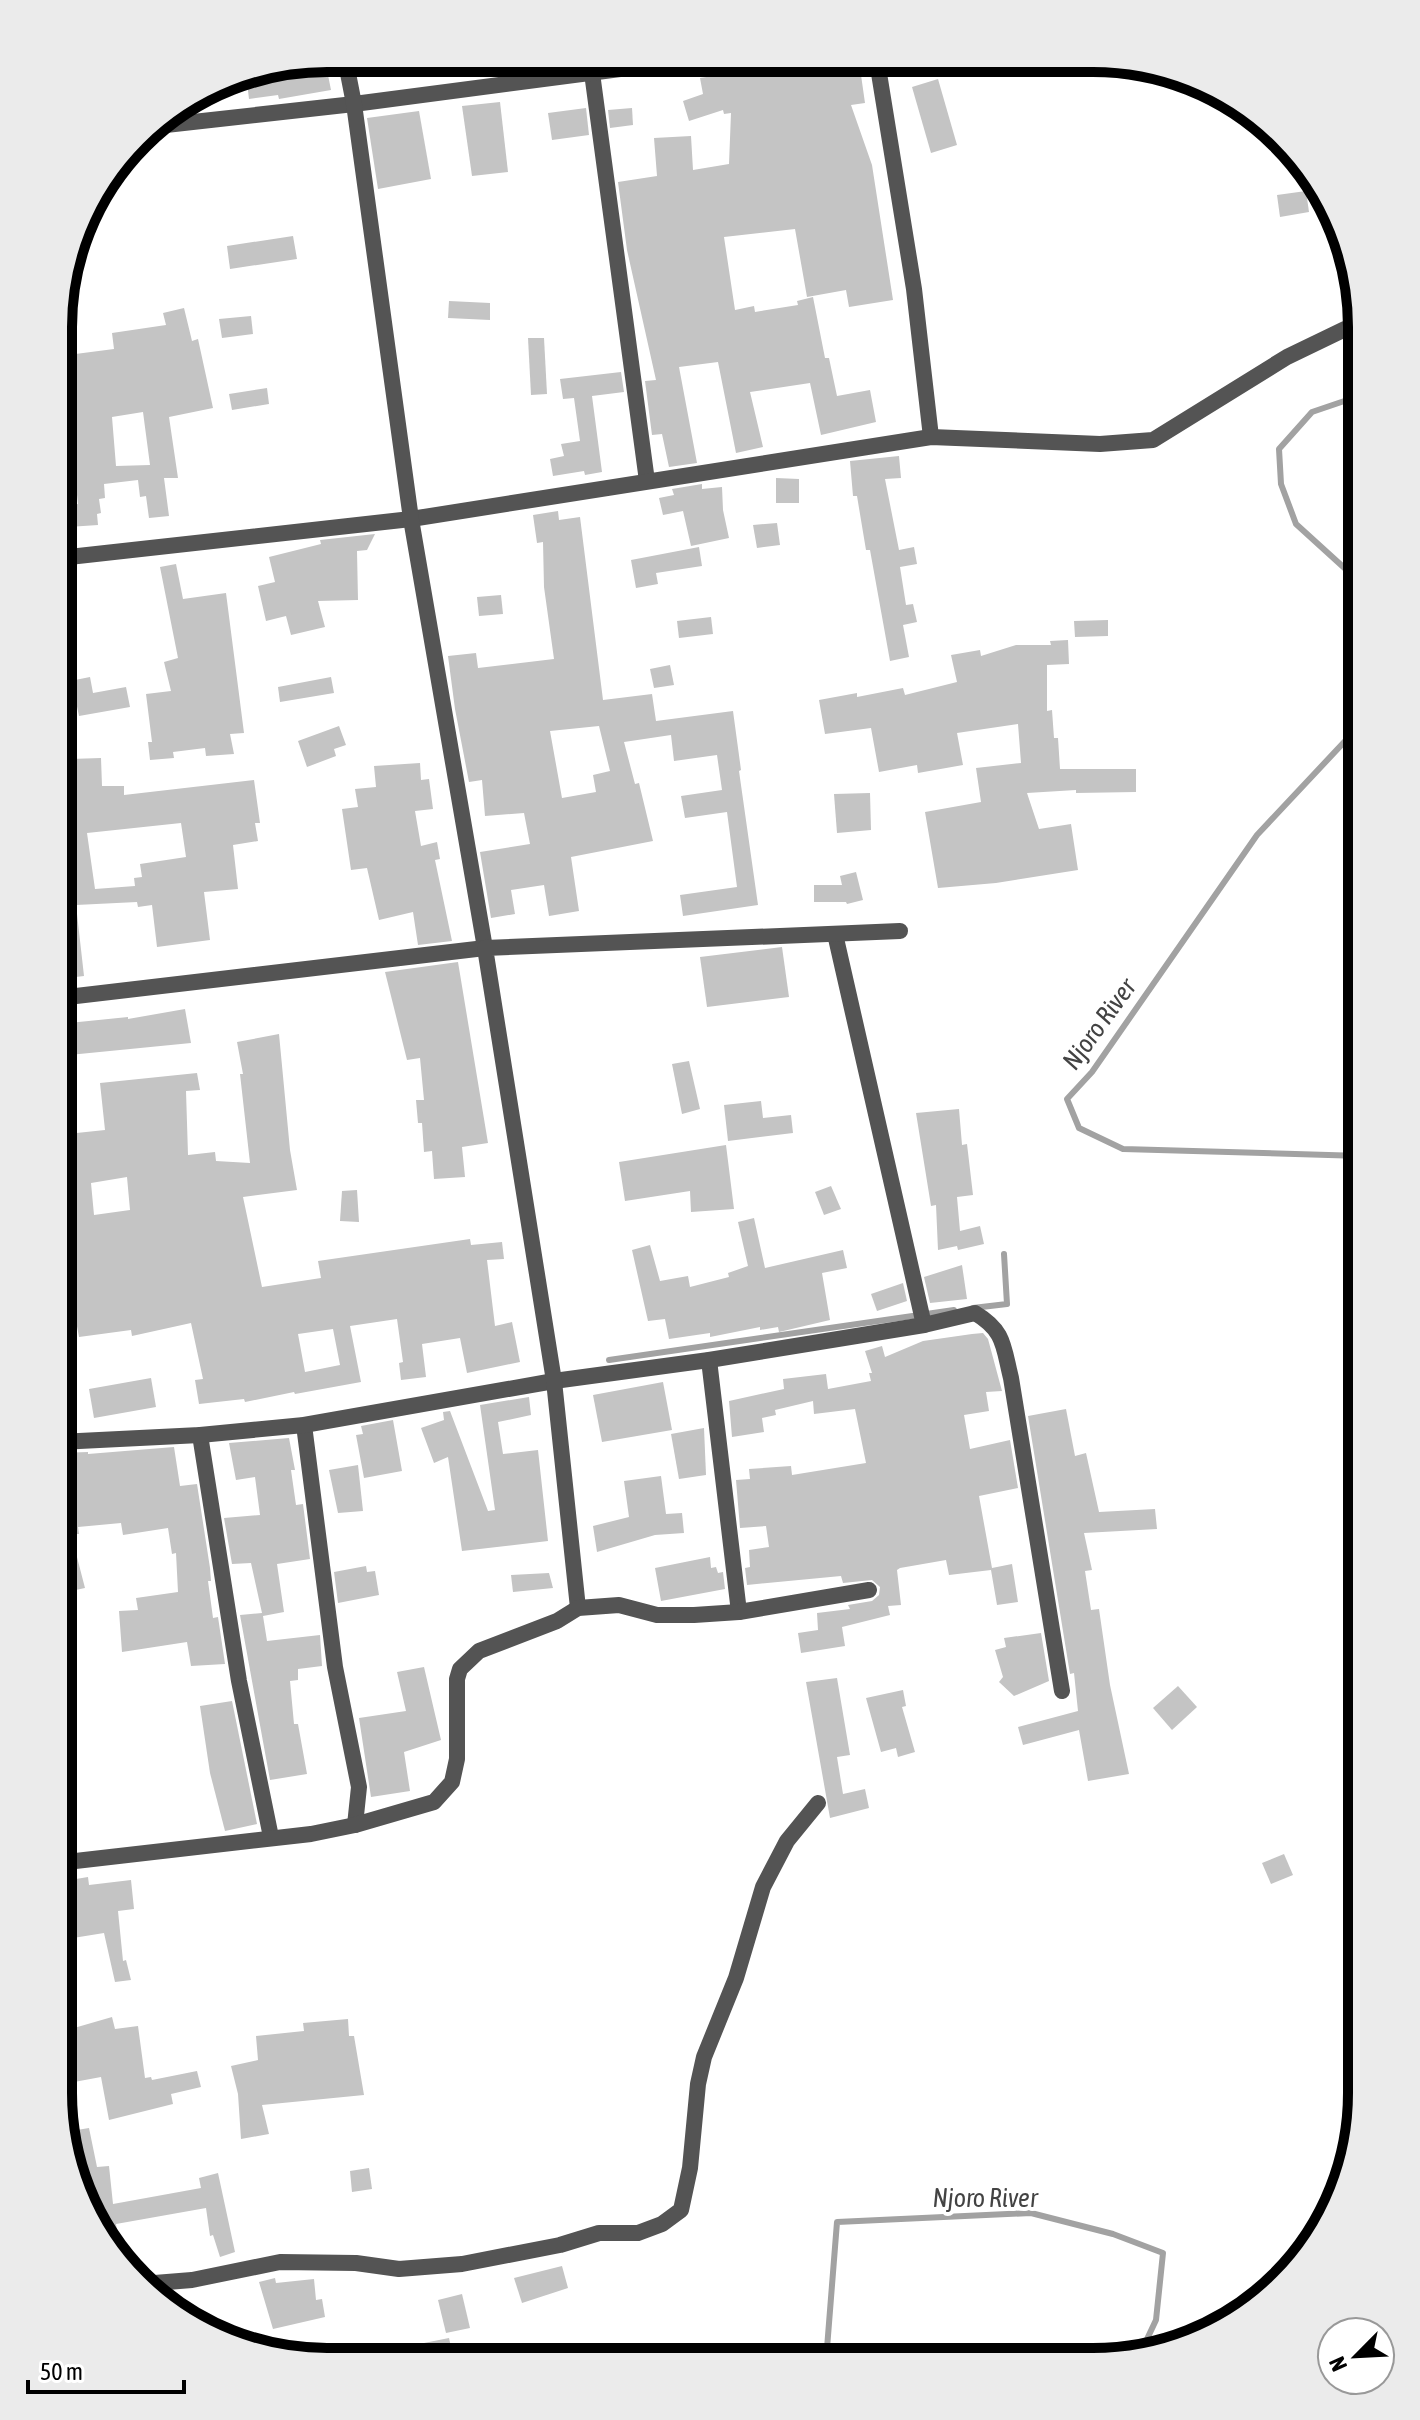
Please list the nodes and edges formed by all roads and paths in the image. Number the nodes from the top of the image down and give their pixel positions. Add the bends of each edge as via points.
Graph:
1 (348, 72) edge
2 (599, 72) edge
3 (879, 72) edge
4 (592, 73) junction
5 (354, 104) junction
6 (173, 124) edge
7 (1348, 329) edge
8 (931, 437) junction
9 (647, 481) junction
10 (411, 519) junction
11 (72, 557) edge
12 (900, 931) dead end
13 (835, 934) junction
14 (485, 948) junction
15 (72, 996) edge
16 (924, 1325) junction
17 (709, 1360) junction
18 (554, 1381) junction
19 (304, 1425) junction
20 (200, 1435) junction
21 (72, 1441) edge
22 (869, 1590) dead end
23 (578, 1608) junction
24 (739, 1612) junction
25 (1062, 1691) dead end
26 (818, 1803) dead end
27 (355, 1825) junction
28 (271, 1837) junction
29 (72, 1861) edge
30 (158, 2283) edge

1 - 5 street
2 - 4 street
3 - 8 street via 914,289
4 - 5 street
4 - 9 street
5 - 6 street
5 - 10 street
7 - 8 street via 1287,357 1153,440 1100,444
8 - 9 street
9 - 10 street
10 - 11 street
10 - 14 street
12 - 13 street
13 - 14 street
13 - 16 street
14 - 15 street
14 - 18 street
16 - 17 street
16 - 25 street via 975,1313 994,1324 1003,1344
17 - 18 street
17 - 24 street
18 - 19 street
18 - 23 street
19 - 20 street
19 - 27 street via 335,1667 359,1787
20 - 21 street
20 - 28 street via 239,1681
22 - 24 street
23 - 24 street via 619,1605 657,1615
23 - 27 street via 479,1651 468,1661 457,1679 452,1782 434,1802
26 - 30 street via 787,1841 763,1887 736,1978 704,2057 681,2210 662,2224 638,2233 599,2233 506,2257 440,2266 399,2269 280,2262
27 - 28 street
28 - 29 street

